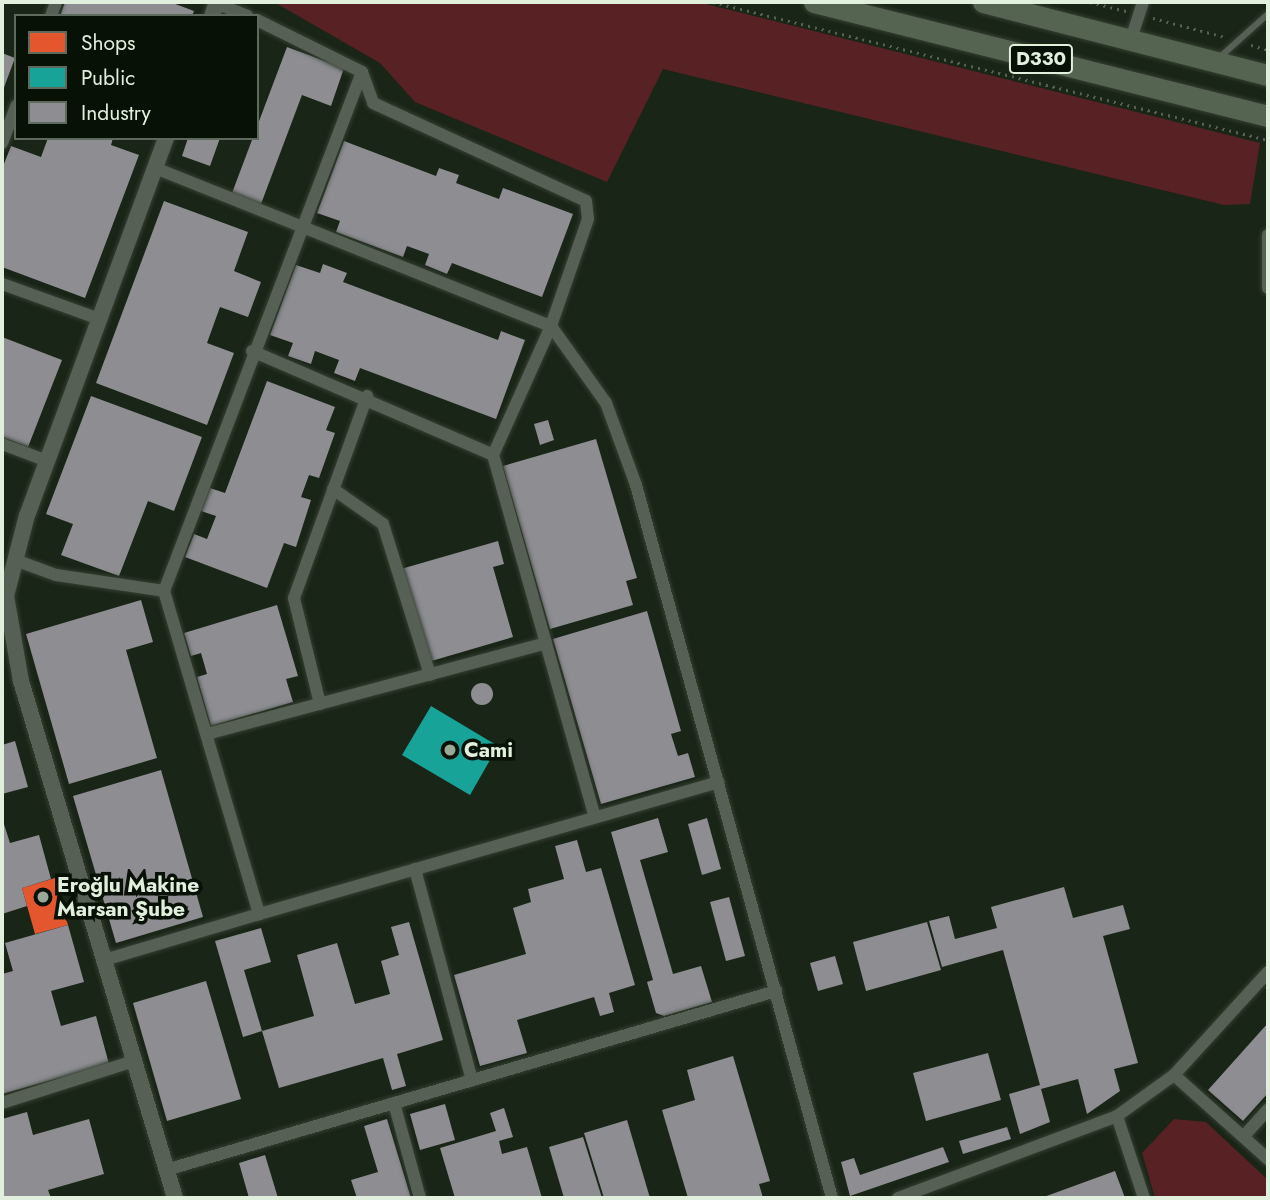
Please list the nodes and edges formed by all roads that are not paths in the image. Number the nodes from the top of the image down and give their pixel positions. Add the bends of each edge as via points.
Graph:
1 (814, 2) edge
2 (983, 2) edge
3 (214, 6) edge
4 (1140, 8) edge
5 (240, 14) edge
6 (1268, 14) edge
7 (259, 21) edge
8 (1132, 36) junction
9 (1214, 62) junction
10 (362, 72) junction
11 (1268, 75) edge
12 (14, 111) edge
13 (1268, 116) edge
14 (165, 140) edge
15 (2, 142) edge
16 (155, 168) junction
17 (299, 224) junction
18 (1268, 235) edge
19 (2, 284) edge
20 (1268, 288) edge
21 (99, 319) junction
22 (551, 326) junction
23 (252, 351) junction
24 (367, 396) junction
25 (2, 444) edge
26 (493, 455) junction
27 (47, 461) junction
28 (333, 489) junction
29 (15, 560) junction
30 (164, 591) junction
31 (4, 595) edge
32 (546, 643) junction
33 (430, 675) junction
34 (320, 704) junction
35 (207, 734) junction
36 (718, 782) junction
37 (596, 817) junction
38 (415, 869) junction
39 (259, 914) junction
40 (104, 960) junction
41 (1268, 972) edge
42 (776, 991) junction
43 (134, 1061) junction
44 (1174, 1075) junction
45 (472, 1080) junction
46 (2, 1103) edge
47 (394, 1103) junction
48 (1268, 1109) edge
49 (1117, 1116) junction
50 (1244, 1136) junction
51 (1268, 1159) edge
52 (166, 1170) junction
53 (175, 1198) edge
54 (420, 1198) edge
55 (832, 1198) edge
56 (898, 1198) edge
57 (1144, 1198) edge

1 - 13 highway, D330
2 - 8 highway, D330
3 - 5 street
4 - 8 street
6 - 9 lane
7 - 10 street
8 - 9 highway, D330
9 - 11 highway, D330
10 - 17 street
10 - 22 street via 373,103 586,201 588,219
12 - 15 street
14 - 16 street
16 - 17 street
16 - 21 street
17 - 22 street
17 - 23 street
18 - 20 street
19 - 21 street
21 - 27 street
22 - 26 street
22 - 36 street via 606,403 636,485
23 - 24 street
23 - 30 street
24 - 26 street
24 - 28 street
25 - 27 street
26 - 32 street
27 - 29 street
28 - 33 street via 383,524
28 - 34 street via 294,598
29 - 30 street via 56,575
29 - 31 street
30 - 35 street
31 - 40 street via 21,681
32 - 33 street
32 - 37 street
33 - 34 street
34 - 35 street
35 - 39 street
36 - 37 street
36 - 42 street
37 - 38 street
38 - 39 street
38 - 45 street
39 - 40 street
40 - 43 street
41 - 44 street
42 - 45 street
42 - 55 street
43 - 46 street
43 - 52 street
44 - 49 street
44 - 50 street
45 - 47 street
47 - 52 street
47 - 54 street
48 - 50 street
49 - 56 street
49 - 57 street
50 - 51 street
52 - 53 street

